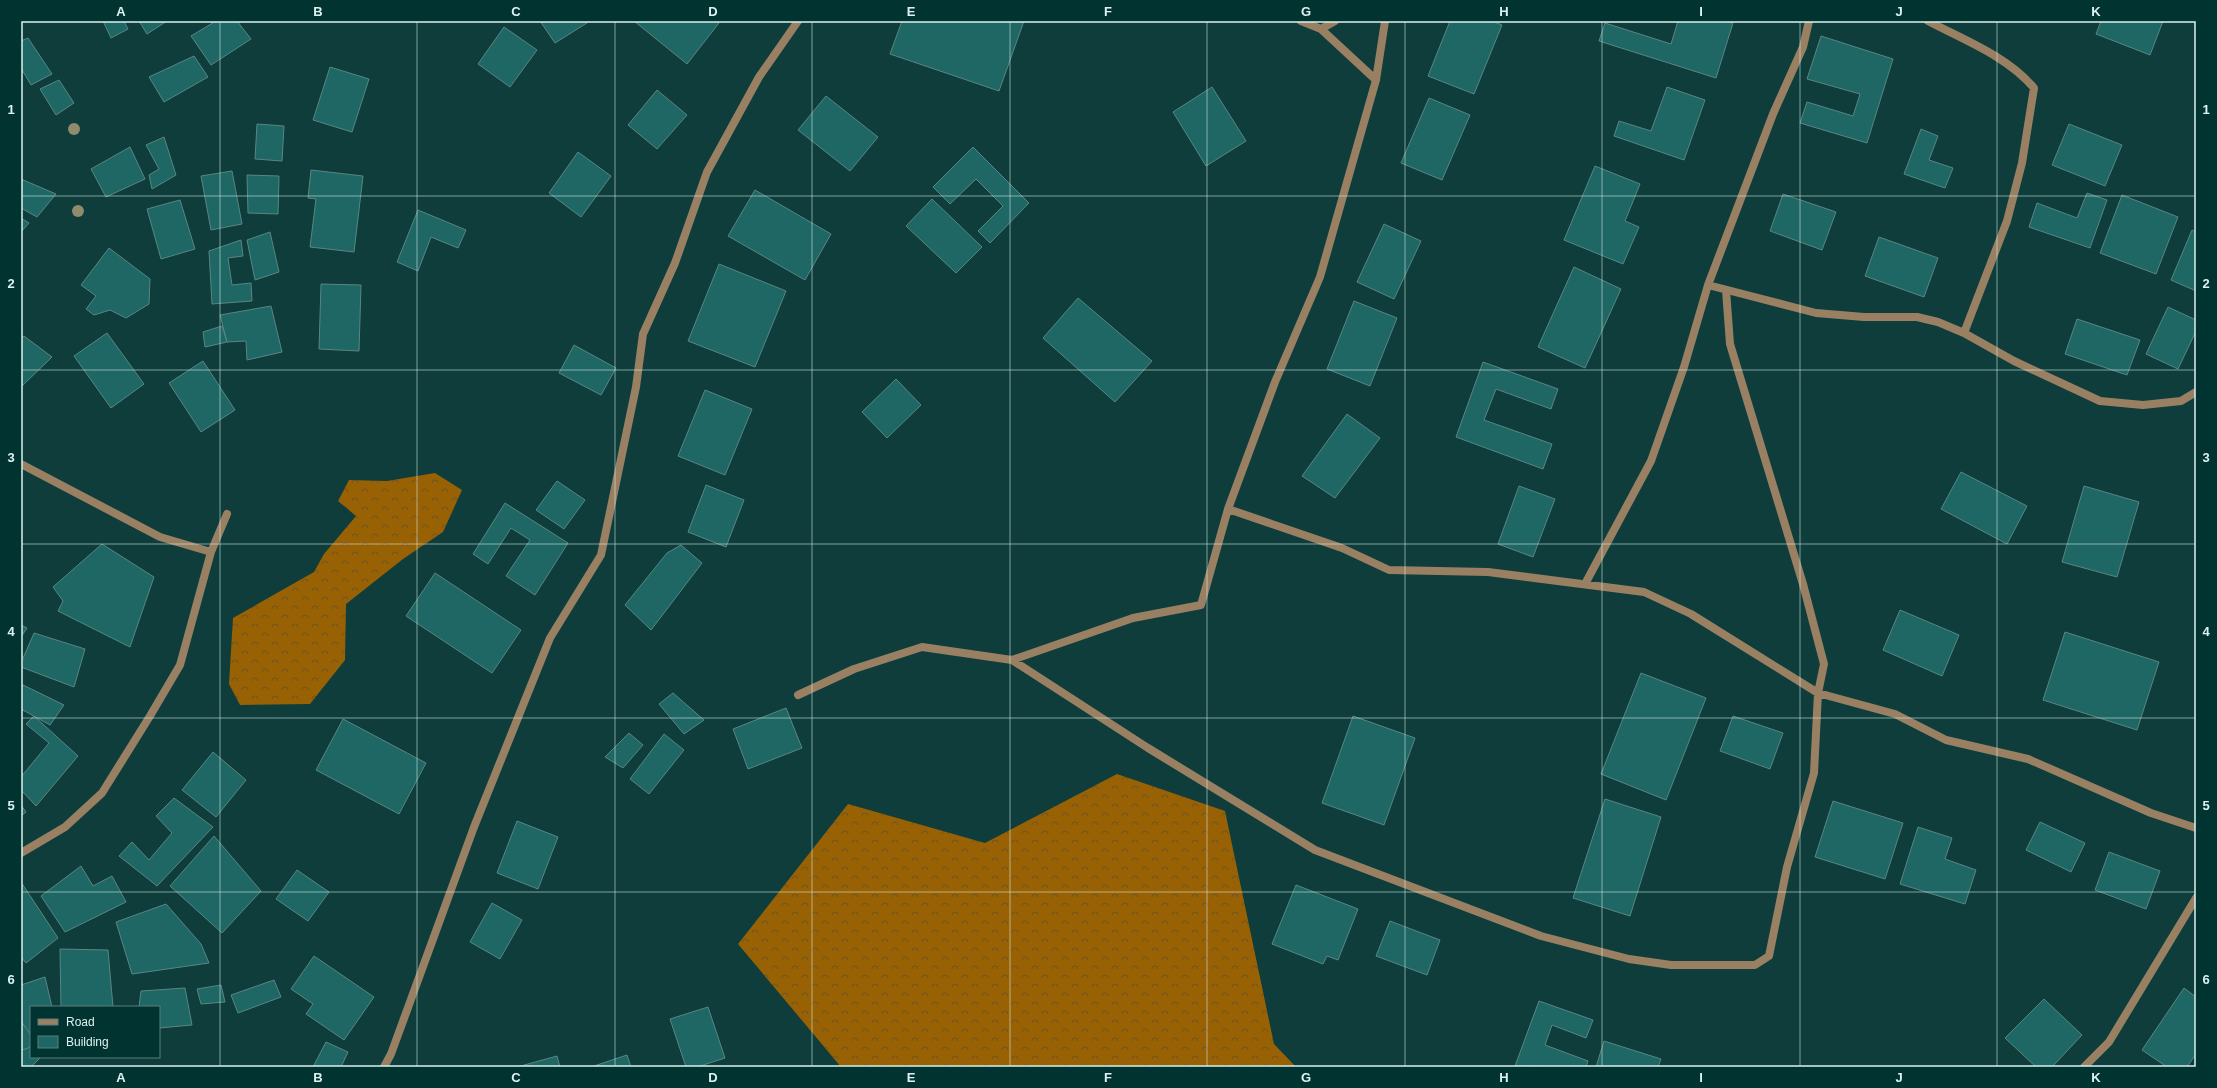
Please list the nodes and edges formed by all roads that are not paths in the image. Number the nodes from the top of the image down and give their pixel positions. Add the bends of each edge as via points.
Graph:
1 (798, 21) edge
2 (1301, 21) edge
3 (1335, 21) edge
4 (1385, 21) edge
5 (1809, 21) edge
6 (1928, 21) edge
7 (1321, 29) junction
8 (1376, 80) junction
9 (1708, 285) junction
10 (1726, 290) junction
11 (1964, 333) junction
12 (2196, 392) edge
13 (21, 464) edge
14 (1228, 509) junction
15 (227, 514) dead end
16 (211, 552) junction
17 (1585, 584) junction
18 (1012, 660) junction
19 (1818, 694) junction
20 (798, 695) dead end
21 (2196, 828) edge
22 (21, 853) edge
23 (2196, 898) edge
24 (384, 1067) edge
25 (2084, 1067) edge

1 - 24 street via 759,77 707,172 675,263 643,334 636,387 601,556 550,638 474,828
2 - 7 street
3 - 7 street
4 - 8 street
5 - 9 street via 1803,47 1773,114
6 - 11 street via 1989,53 2023,75 2034,88 2022,163 2008,221
7 - 8 street
8 - 14 street via 1320,277 1275,382
9 - 10 street
9 - 17 street via 1684,367 1651,461
10 - 11 street via 1816,313 1864,317 1917,317 1938,322
10 - 19 street via 1730,344 1803,584 1824,664
11 - 12 street via 2014,361 2100,401 2143,405 2181,401
13 - 16 street via 160,537
14 - 17 street via 1342,548 1389,570 1488,572
14 - 18 street via 1201,605 1133,618
15 - 16 street
16 - 22 street via 180,665 102,793 65,828
17 - 19 street via 1644,592 1691,614
18 - 19 street via 1148,748 1315,850 1541,936 1629,959 1671,966 1755,966 1769,956 1787,867 1814,773
18 - 20 street via 922,647 854,669
19 - 21 street via 1895,714 1946,740 2028,759 2151,814
23 - 25 street via 2109,1042

